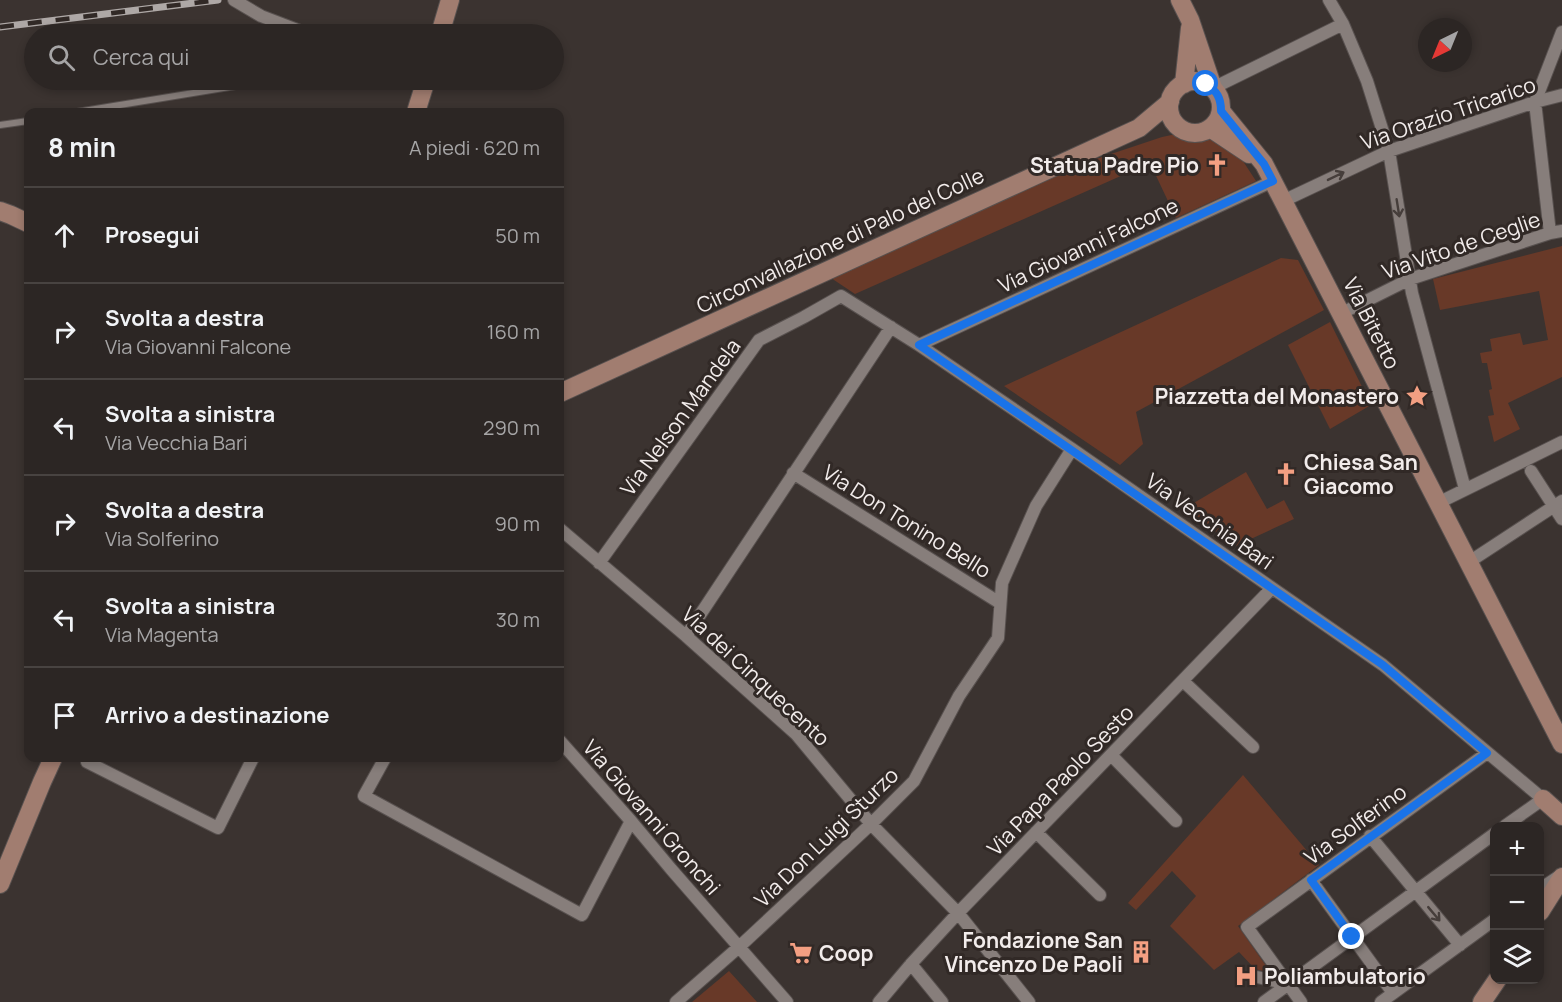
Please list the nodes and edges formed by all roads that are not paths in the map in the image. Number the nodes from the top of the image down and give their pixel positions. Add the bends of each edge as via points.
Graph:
1 (234, 0) edge
2 (450, 0) edge
3 (1180, 0) edge
4 (1192, 0) edge
5 (1329, 0) edge
6 (1190, 20) junction
7 (282, 24) edge
8 (443, 24) edge
9 (1343, 24) junction
10 (1562, 32) edge
11 (1184, 84) junction
12 (1213, 88) junction
13 (212, 90) edge
14 (423, 90) edge
15 (1562, 95) edge
16 (1170, 102) junction
17 (1535, 102) junction
18 (102, 108) edge
19 (417, 108) edge
20 (1221, 111) junction
21 (24, 122) edge
22 (0, 125) edge
23 (1177, 126) junction
24 (1139, 128) junction
25 (1210, 128) junction
26 (1389, 151) junction
27 (1264, 164) junction
28 (1273, 181) junction
29 (1283, 201) junction
30 (0, 211) edge
31 (24, 221) edge
32 (1556, 232) edge
33 (1410, 279) junction
34 (841, 296) joint
35 (1342, 313) junction
36 (891, 327) junction
37 (919, 345) junction
38 (564, 391) edge
39 (1562, 442) edge
40 (1072, 449) junction
41 (1531, 471) dead end
42 (793, 473) junction
43 (1465, 489) junction
44 (1438, 503) junction
45 (1558, 503) edge
46 (1562, 519) edge
47 (564, 532) edge
48 (599, 562) junction
49 (1469, 562) junction
50 (1272, 588) junction
51 (1000, 603) junction
52 (686, 636) junction
53 (1183, 681) junction
54 (1562, 744) edge
55 (564, 745) edge
56 (1253, 747) dead end
57 (1487, 753) junction
58 (1111, 755) junction
59 (51, 762) edge
60 (87, 762) edge
61 (251, 762) edge
62 (383, 762) edge
63 (1543, 799) junction
64 (1562, 800) edge
65 (1562, 816) edge
66 (631, 820) junction
67 (1176, 821) dead end
68 (1511, 822) edge
69 (871, 824) junction
70 (1036, 832) junction
71 (1370, 837) junction
72 (1490, 838) edge
73 (1562, 876) edge
74 (1311, 880) junction
75 (0, 884) edge
76 (1544, 886) edge
77 (1415, 891) junction
78 (1100, 895) dead end
79 (1544, 904) edge
80 (958, 913) junction
81 (1490, 923) edge
82 (1352, 937) junction
83 (1460, 945) junction
84 (739, 947) junction
85 (911, 964) junction
86 (1257, 977) dead end
87 (1288, 984) junction
88 (1494, 984) edge
89 (1393, 993) junction
90 (676, 1002) edge
91 (787, 1002) edge
92 (879, 1002) edge
93 (942, 1002) edge
94 (1029, 1002) edge
95 (1264, 1002) edge
96 (1300, 1002) edge
97 (1381, 1002) edge
98 (1482, 1002) edge

1 - 7 street
2 - 8 street
3 - 6 street
4 - 6 street
5 - 9 street
6 - 11 street
6 - 12 street
9 - 12 street
9 - 26 street via 1367,81
10 - 17 street
11 - 12 street via 1198,81
11 - 16 street
12 - 20 street
13 - 18 lane
14 - 19 street
15 - 17 street, Via Orazio Tricarico
16 - 23 street via 1170,114
16 - 24 street
17 - 26 street, Via Orazio Tricarico
17 - 32 street
20 - 25 street
20 - 27 street, Via Bitetto
21 - 22 lane
23 - 24 street
23 - 25 street via 1197,134
24 - 38 street, Circonvallazione di Palo del Colle
25 - 27 street
29 -> 26 street, Via Orazio Tricarico
26 -> 33 street
27 - 28 street, Via Bitetto
28 - 29 street, Via Bitetto
28 - 37 street, Via Giovanni Falcone
29 - 35 street, Via Bitetto
30 - 31 street
32 - 33 street, Via Vito de Ceglie
33 - 35 street, Via Vito de Ceglie
33 - 43 street
34 - 36 street, Via Vecchia Bari
34 - 48 street, Via Nelson Mandela via 759,340
35 - 44 street, Via Bitetto
36 - 37 street, Via Vecchia Bari
36 - 42 street
37 - 40 street, Via Vecchia Bari
39 - 43 street
40 - 50 street, Via Vecchia Bari
40 - 51 street, Via Don Luigi Sturzo via 1036,506 1002,583
41 - 45 street
42 - 51 street, Via Don Tonino Bello
42 - 52 street
43 - 44 street
44 - 49 street, Via Bitetto
45 - 46 street
45 - 49 street
47 - 48 street, Via dei Cinquecento
48 - 52 street, Via dei Cinquecento
49 - 54 street, Via Bitetto
50 - 53 street, Via Papa Paolo Sesto
50 - 57 street, Via Vecchia Bari via 1383,665
51 - 69 street, Via Don Luigi Sturzo via 998,638 959,696 914,781
52 - 69 street, Via dei Cinquecento via 796,734
53 - 56 street
53 - 58 street, Via Papa Paolo Sesto
55 - 66 street, Via Giovanni Gronchi
57 - 63 street, Via Vecchia Bari
57 - 71 street, Via Solferino
58 - 67 street
58 - 70 street, Via Papa Paolo Sesto
59 - 75 street
60 - 61 street via 218,828
62 - 66 street via 364,796 582,915
63 - 64 street
63 - 65 street
63 - 68 street
66 - 84 street, Via Giovanni Gronchi
69 - 80 street, Via dei Cinquecento
69 - 84 street, Via Don Luigi Sturzo
70 - 78 street
70 - 80 street, Via Papa Paolo Sesto
71 - 74 street, Via Solferino
71 - 77 street
72 - 77 street
73 - 76 street
73 - 79 street
74 - 82 street
74 - 87 street, Via Solferino via 1246,927
77 - 82 street
77 -> 83 street
80 - 85 street, Via Papa Paolo Sesto
80 - 94 street, Via dei Cinquecento
81 - 83 street
82 - 87 street
82 - 89 street
83 - 89 street
84 - 90 street, Via Don Luigi Sturzo
84 - 91 street, Via Giovanni Gronchi
85 - 92 street, Via Papa Paolo Sesto
85 - 93 street
86 - 87 street
87 - 95 street
87 - 96 street
88 - 98 street
89 - 97 street

